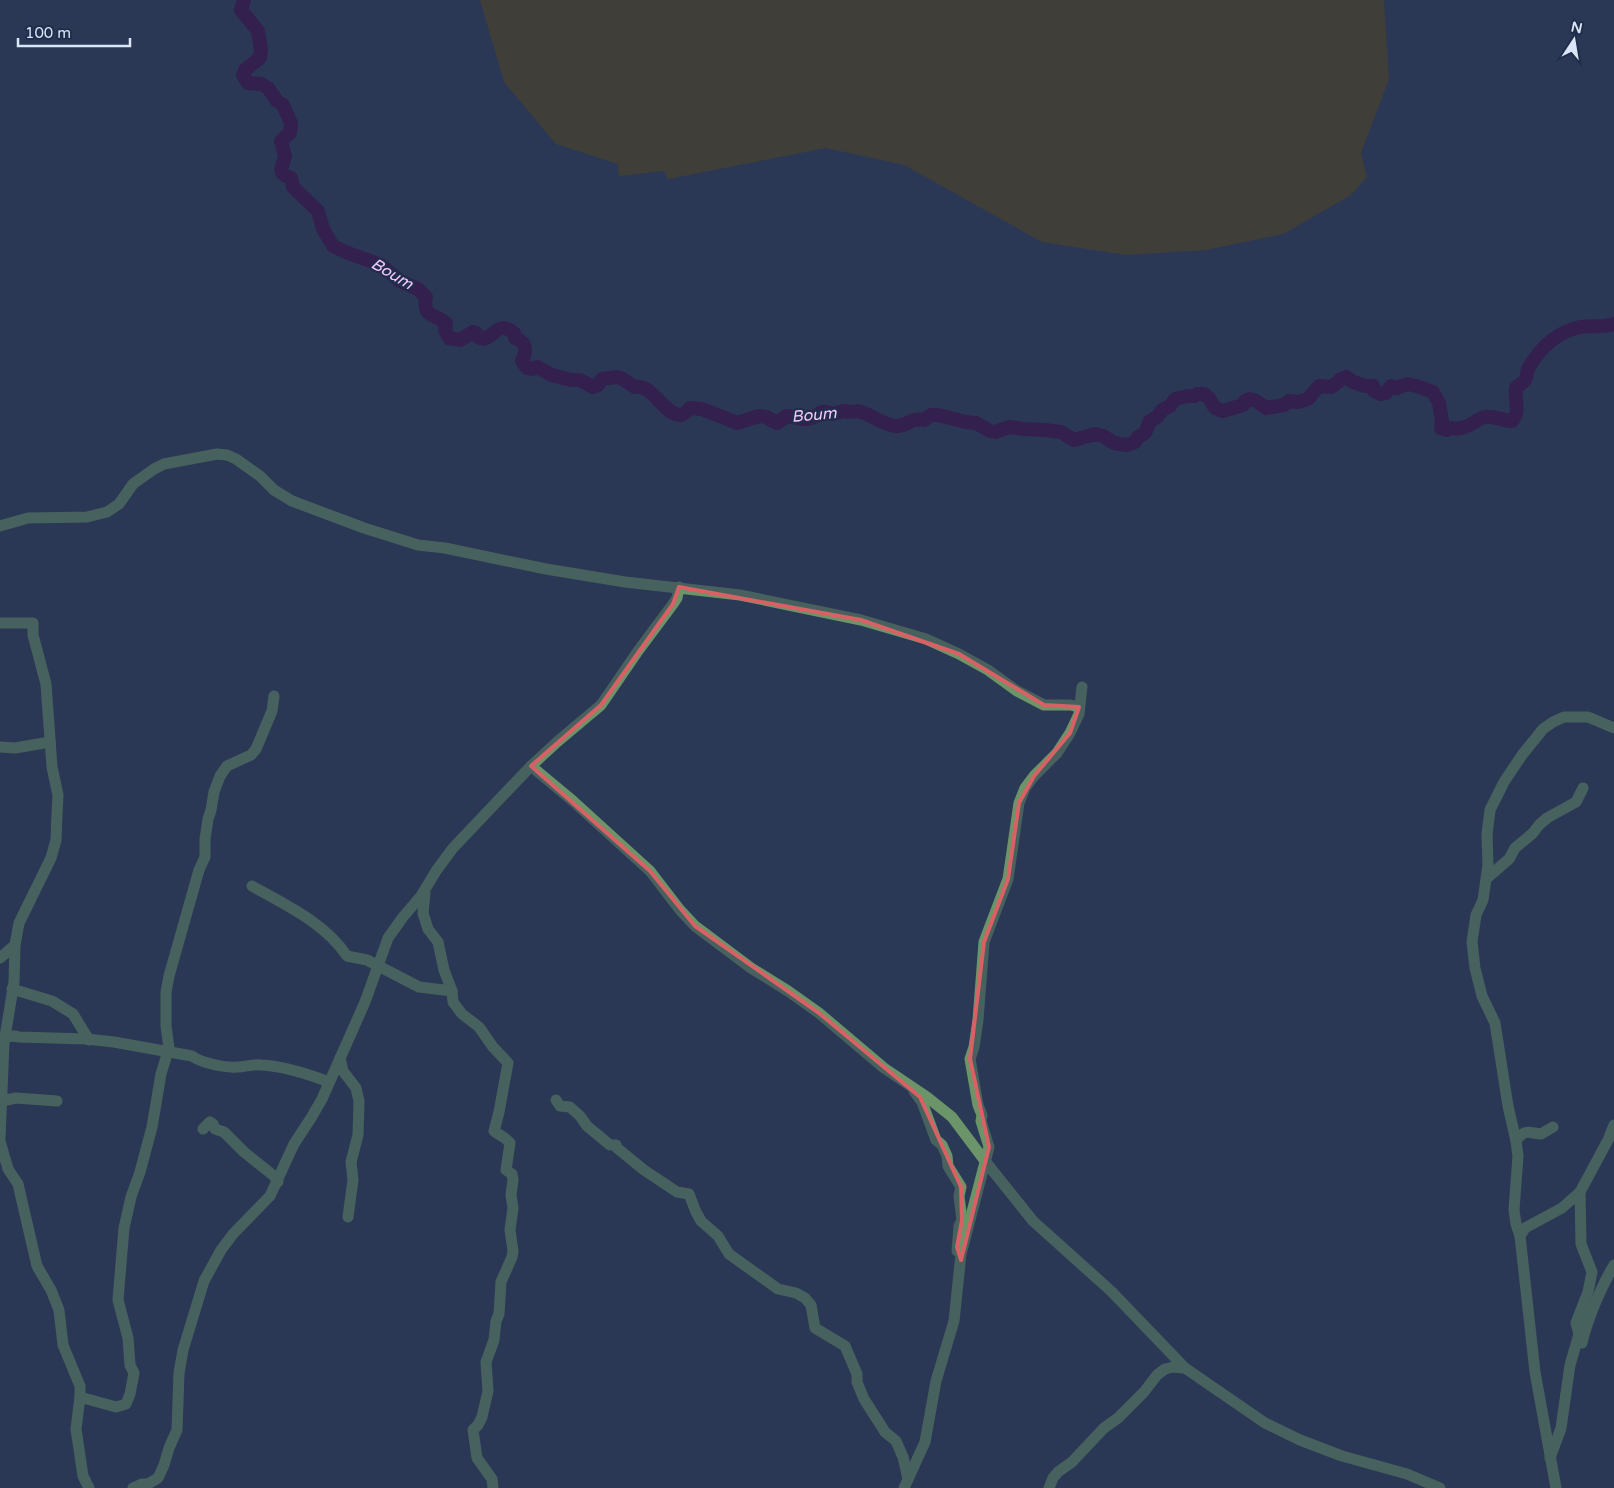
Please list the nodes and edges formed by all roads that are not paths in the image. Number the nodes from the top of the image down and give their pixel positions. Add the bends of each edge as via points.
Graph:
1 (0, 526) edge
2 (679, 587) junction
3 (0, 623) edge
4 (1082, 687) dead end
5 (274, 696) dead end
6 (1079, 707) junction
7 (1614, 728) edge
8 (50, 742) junction
9 (0, 747) edge
10 (531, 766) junction
11 (1583, 788) dead end
12 (1486, 878) junction
13 (252, 886) dead end
14 (424, 891) junction
15 (16, 945) junction
16 (0, 958) edge
17 (378, 967) junction
18 (12, 989) junction
19 (452, 991) junction
20 (3, 1037) edge
21 (89, 1040) junction
22 (168, 1052) junction
23 (340, 1058) junction
24 (329, 1082) junction
25 (907, 1083) junction
26 (556, 1100) dead end
27 (2, 1101) junction
28 (57, 1101) dead end
29 (1614, 1125) edge
30 (1553, 1127) dead end
31 (203, 1129) dead end
32 (1611, 1139) edge
33 (0, 1140) edge
34 (1516, 1141) junction
35 (985, 1161) junction
36 (278, 1182) junction
37 (1580, 1192) junction
38 (348, 1217) dead end
39 (1520, 1236) junction
40 (961, 1260) junction
41 (1614, 1265) edge
42 (1171, 1352) junction
43 (1570, 1365) junction
44 (1171, 1368) junction
45 (1185, 1368) junction
46 (80, 1397) junction
47 (1550, 1460) junction
48 (907, 1484) edge
49 (89, 1488) edge
50 (133, 1488) edge
51 (493, 1488) edge
52 (1049, 1488) edge
53 (1440, 1488) edge
54 (1556, 1488) edge

1 - 2 street via 28,518 87,517 107,512 119,504 133,484 154,469 164,464 217,454 236,459 292,501 418,545 546,569
2 - 6 street via 740,595 862,620 926,639 959,654 1044,704
2 - 10 street via 677,598 601,705
3 - 8 street via 33,623 33,635 46,684
4 - 6 street
5 - 22 street via 272,711 256,749 250,756 227,766 214,792 205,857 168,976
6 - 35 street via 1070,733 1057,753 1025,788 1019,803 1008,879 984,942 978,1020 970,1059 989,1147
7 - 12 street via 1588,717 1564,717 1543,729 1531,743 1504,782 1490,810
8 - 9 street
8 - 15 street via 58,795 56,840 51,858 19,923
10 - 14 street via 453,848
10 - 25 street via 650,871 695,926 819,1013 884,1068
11 - 12 street via 1576,802 1547,818 1515,848 1509,859
12 - 34 street via 1472,942 1482,996 1495,1023
13 - 17 street via 324,929 347,956 367,960
14 - 17 street via 388,938
14 - 19 street via 426,897 422,913 438,942
15 - 16 street
15 - 18 street
17 - 19 street via 419,987
17 - 23 street
18 - 20 street
18 - 21 street via 52,1001 73,1014
19 - 51 street via 452,998 462,1014 479,1027 508,1063 494,1131 510,1143 506,1170 512,1174 513,1180 510,1230 513,1250 501,1282 499,1314 486,1362 488,1391 482,1417 473,1430 478,1458 492,1479
20 - 21 street
20 - 27 street
21 - 22 street
22 - 24 street via 229,1067 272,1066
22 - 46 street via 150,1136 124,1228 118,1300 134,1373 130,1394 126,1404 116,1407
23 - 24 street
23 - 38 street via 343,1070 356,1088 359,1101
24 - 36 street via 294,1144
25 - 35 street via 952,1117
25 - 40 street via 922,1102 936,1140 942,1145 948,1166 961,1187 962,1220 957,1247
26 - 48 street via 644,1170 677,1192 689,1194 701,1221 718,1236 729,1254 778,1289 805,1298 811,1305 815,1328 845,1346 864,1399 885,1432 896,1441 903,1457
27 - 28 street via 16,1098
27 - 33 street
29 - 32 street
30 - 34 street via 1540,1134 1525,1132
31 - 36 street via 210,1122 214,1124
32 - 37 street
33 - 46 street via 8,1170 18,1184 37,1266 59,1310 63,1345 80,1386
34 - 39 street via 1514,1210
35 - 40 street
35 - 42 street via 1034,1220
36 - 50 street via 270,1196 221,1250 204,1281 180,1366 178,1430 158,1478
37 - 39 street via 1562,1208 1525,1228
37 - 43 street via 1581,1244 1592,1272 1576,1323 1579,1334
39 - 47 street via 1535,1372
40 - 48 street via 954,1321 936,1381 925,1442
41 - 43 street via 1582,1340 1580,1356
42 - 44 street
42 - 45 street
43 - 47 street via 1561,1428
44 - 45 street
44 - 52 street via 1157,1375 1118,1418 1058,1472
45 - 53 street via 1265,1422 1300,1440 1342,1456 1407,1474
46 - 49 street via 76,1429 83,1476
47 - 54 street

